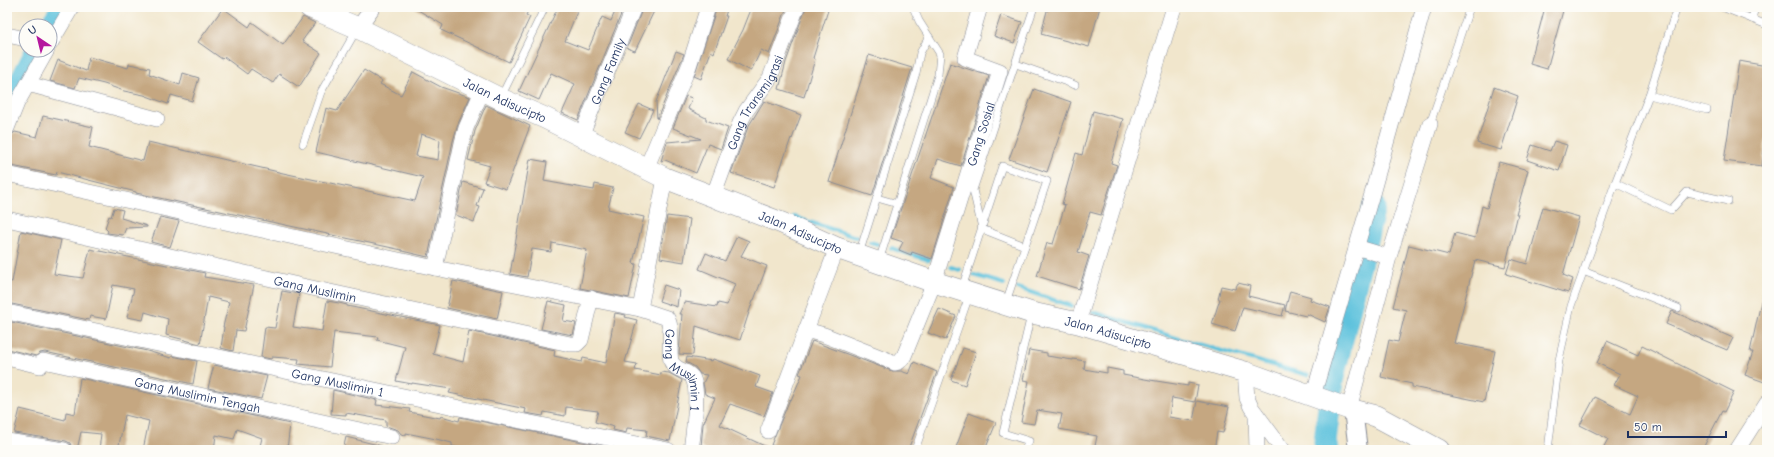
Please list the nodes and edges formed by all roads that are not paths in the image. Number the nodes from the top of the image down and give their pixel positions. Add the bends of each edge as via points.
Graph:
1 (72, 7) edge
2 (309, 7) edge
3 (372, 7) edge
4 (545, 7) edge
5 (634, 7) edge
6 (708, 7) edge
7 (797, 7) edge
8 (913, 7) edge
9 (980, 7) edge
10 (1034, 7) edge
11 (1174, 7) edge
12 (1424, 7) edge
13 (1470, 7) edge
14 (1677, 7) edge
15 (1722, 7) edge
16 (1755, 7) edge
17 (1752, 19) junction
18 (1767, 25) edge
19 (358, 28) junction
20 (58, 31) edge
21 (7, 35) edge
22 (18, 37) edge
23 (929, 37) junction
24 (42, 58) edge
25 (1016, 64) junction
26 (28, 84) junction
27 (1075, 85) dead end
28 (492, 94) junction
29 (1649, 95) junction
30 (1708, 110) dead end
31 (158, 119) dead end
32 (1430, 124) joint
33 (7, 126) edge
34 (581, 136) junction
35 (302, 144) dead end
36 (646, 169) junction
37 (7, 174) edge
38 (665, 178) junction
39 (1615, 183) junction
40 (713, 197) junction
41 (877, 198) junction
42 (1728, 201) dead end
43 (898, 204) junction
44 (7, 219) edge
45 (982, 229) junction
46 (1025, 246) junction
47 (1356, 247) junction
48 (837, 248) junction
49 (1383, 255) junction
50 (858, 256) junction
51 (878, 263) junction
52 (435, 268) junction
53 (1583, 271) junction
54 (934, 282) junction
55 (966, 292) junction
56 (591, 298) junction
57 (1005, 304) junction
58 (1678, 308) dead end
59 (640, 309) junction
60 (7, 312) edge
61 (1032, 313) junction
62 (1078, 323) junction
63 (806, 330) junction
64 (7, 358) edge
65 (1245, 372) junction
66 (1332, 403) junction
67 (1767, 403) edge
68 (1256, 414) junction
69 (1376, 416) junction
70 (768, 431) dead end
71 (392, 437) dead end
72 (7, 441) edge
73 (1358, 449) edge
74 (64, 450) edge
75 (668, 450) edge
76 (691, 450) edge
77 (915, 450) edge
78 (1025, 450) edge
79 (1257, 450) edge
80 (1283, 450) edge
81 (1439, 450) edge
82 (1548, 450) edge
83 (1737, 450) edge

1 - 20 street
2 - 19 main road, Jalan Adisucipto
3 - 19 street
4 - 28 lane
5 - 34 street, Gang Family
6 - 36 street via 689,66
7 - 40 street, Gang Transmigrasi via 770,78 740,123
8 - 23 lane
9 - 54 street, Gang Sosial via 965,58 1000,72
10 - 25 lane
11 - 62 street
12 - 47 street
13 - 32 lane
14 - 29 lane
15 - 17 lane
16 - 17 lane
17 - 18 lane
19 - 28 main road, Jalan Adisucipto
19 - 35 lane via 321,92
21 - 22 street
23 - 41 lane via 920,52 916,73
23 - 43 lane via 940,54 938,74
24 - 26 street
25 - 27 lane
25 - 45 lane via 973,190
26 - 31 street
26 - 33 street
28 - 34 main road, Jalan Adisucipto
28 - 52 street via 466,128
29 - 30 lane
29 - 39 lane
32 - 49 street
34 - 36 main road, Jalan Adisucipto
36 - 38 main road, Jalan Adisucipto
37 - 52 street
38 - 40 main road, Jalan Adisucipto
38 - 59 street
39 - 42 lane via 1671,210 1686,192
39 - 53 lane
40 - 48 main road, Jalan Adisucipto via 782,223
41 - 43 lane
41 - 50 lane
43 - 51 lane
44 - 56 street, Gang Muslimin via 570,344 577,344 581,340
45 - 46 lane
45 - 46 lane via 1002,166 1047,181
45 - 55 lane
46 - 57 lane
47 - 49 street
47 - 66 street
48 - 50 main road, Jalan Adisucipto
48 - 63 street
49 - 66 street
50 - 51 main road, Jalan Adisucipto
51 - 54 main road, Jalan Adisucipto
52 - 56 street
53 - 58 lane
53 - 82 lane via 1570,306 1559,360
54 - 55 main road, Jalan Adisucipto
54 - 63 street via 904,356 899,362 895,363
55 - 57 main road, Jalan Adisucipto
55 - 77 lane
56 - 59 street
57 - 61 main road, Jalan Adisucipto
59 - 76 street, Gang Muslimin 1 via 667,318 672,362 676,368 692,376 696,395
60 - 75 street, Gang Muslimin 1
61 - 62 main road, Jalan Adisucipto
61 - 78 lane via 1003,433 1029,441
62 - 65 main road, Jalan Adisucipto
63 - 70 street
64 - 71 street, Gang Muslimin Tengah via 40,366 43,361
65 - 66 main road, Jalan Adisucipto
65 - 68 street via 1247,398
66 - 69 main road, Jalan Adisucipto
66 - 73 street
67 - 83 street
68 - 79 street
68 - 80 street
69 - 73 street
69 - 81 main road, Jalan Adisucipto
72 - 74 street

